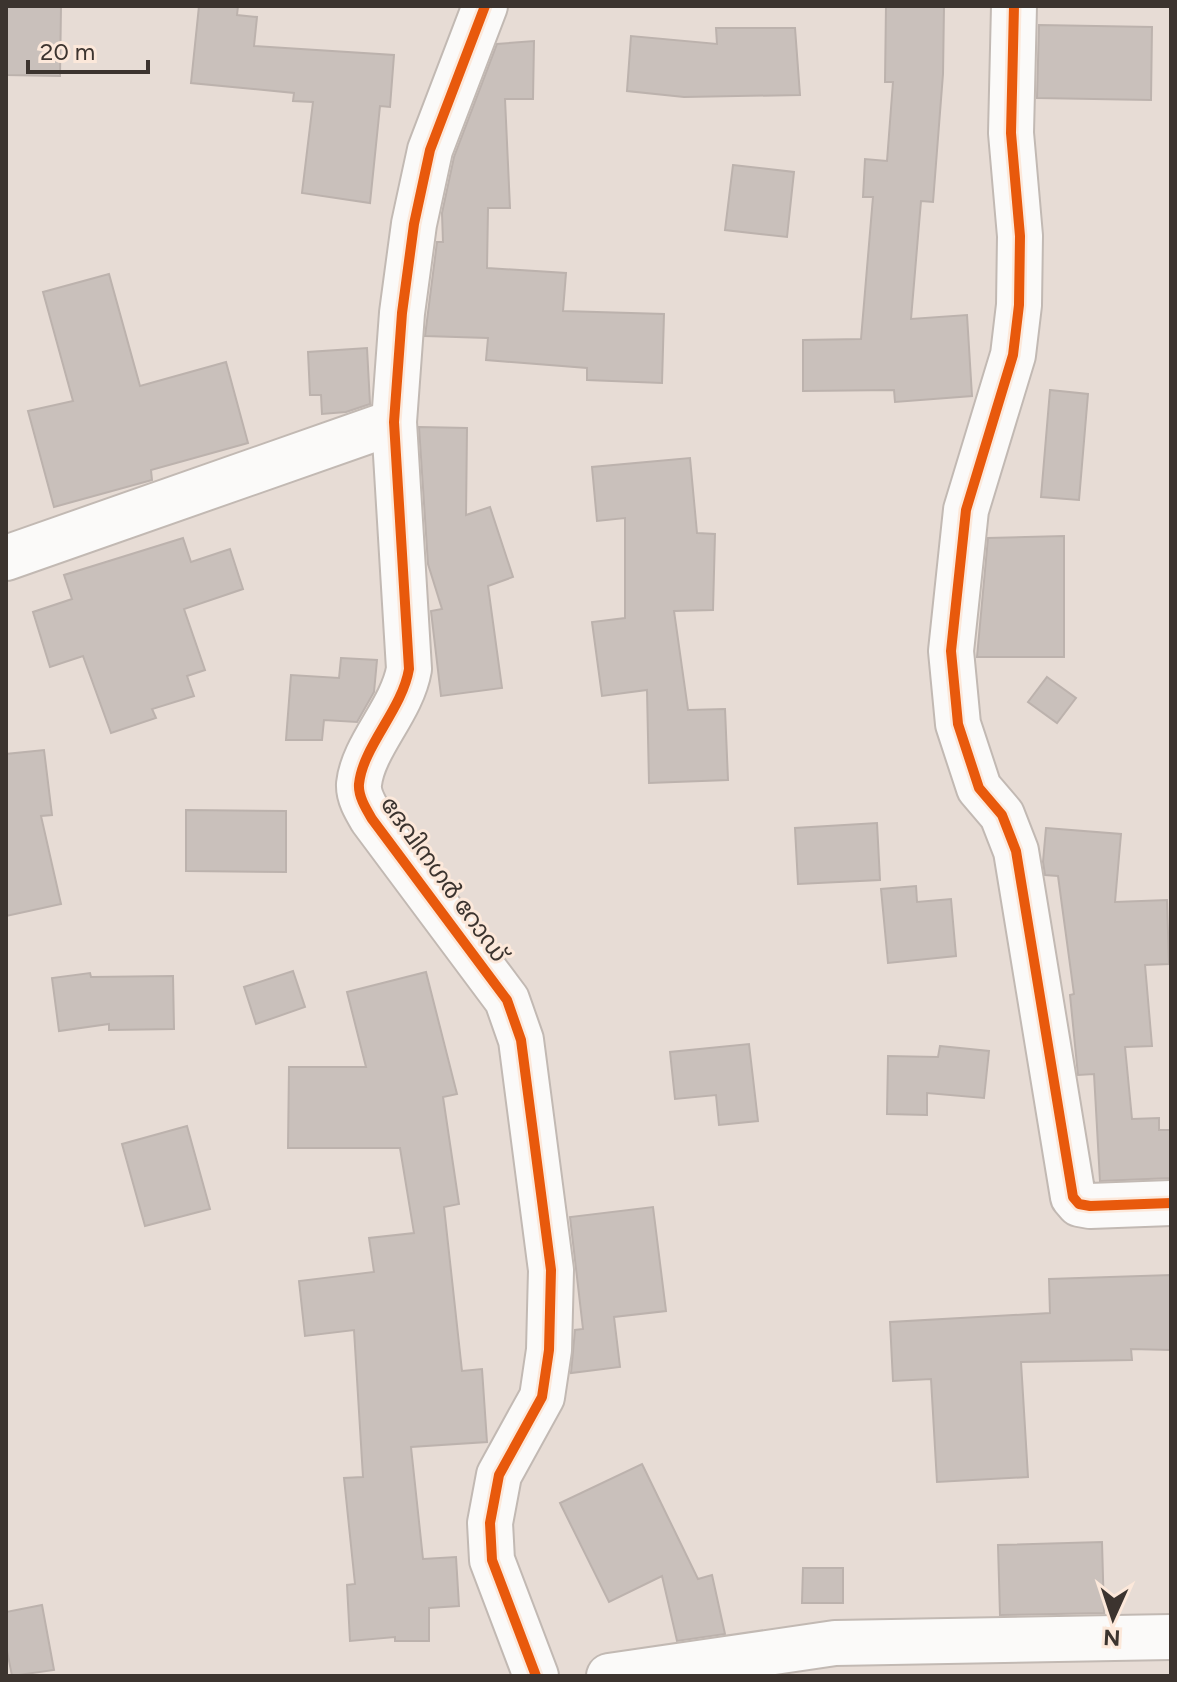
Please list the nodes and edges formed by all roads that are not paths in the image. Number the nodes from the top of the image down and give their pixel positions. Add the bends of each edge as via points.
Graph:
1 (485, 6) edge
2 (1014, 6) edge
3 (394, 422) junction
4 (6, 558) edge
5 (1171, 1203) edge
6 (1171, 1637) edge
7 (536, 1676) edge
8 (609, 1676) edge

1 - 3 street, ദേവിനഗർ റോഡ് via 430,150 402,313
2 - 5 street via 1011,133 1020,236 1019,305 1013,355 966,510 951,651 958,724 979,788 1002,815 1016,851 1073,1197 1090,1206
3 - 4 street
3 - 7 street, ദേവിനഗർ റോഡ് via 409,669 405,689 358,787 372,819 507,1000 521,1040 551,1270 549,1350 542,1397 499,1475 490,1523 492,1560
6 - 8 street via 835,1643

